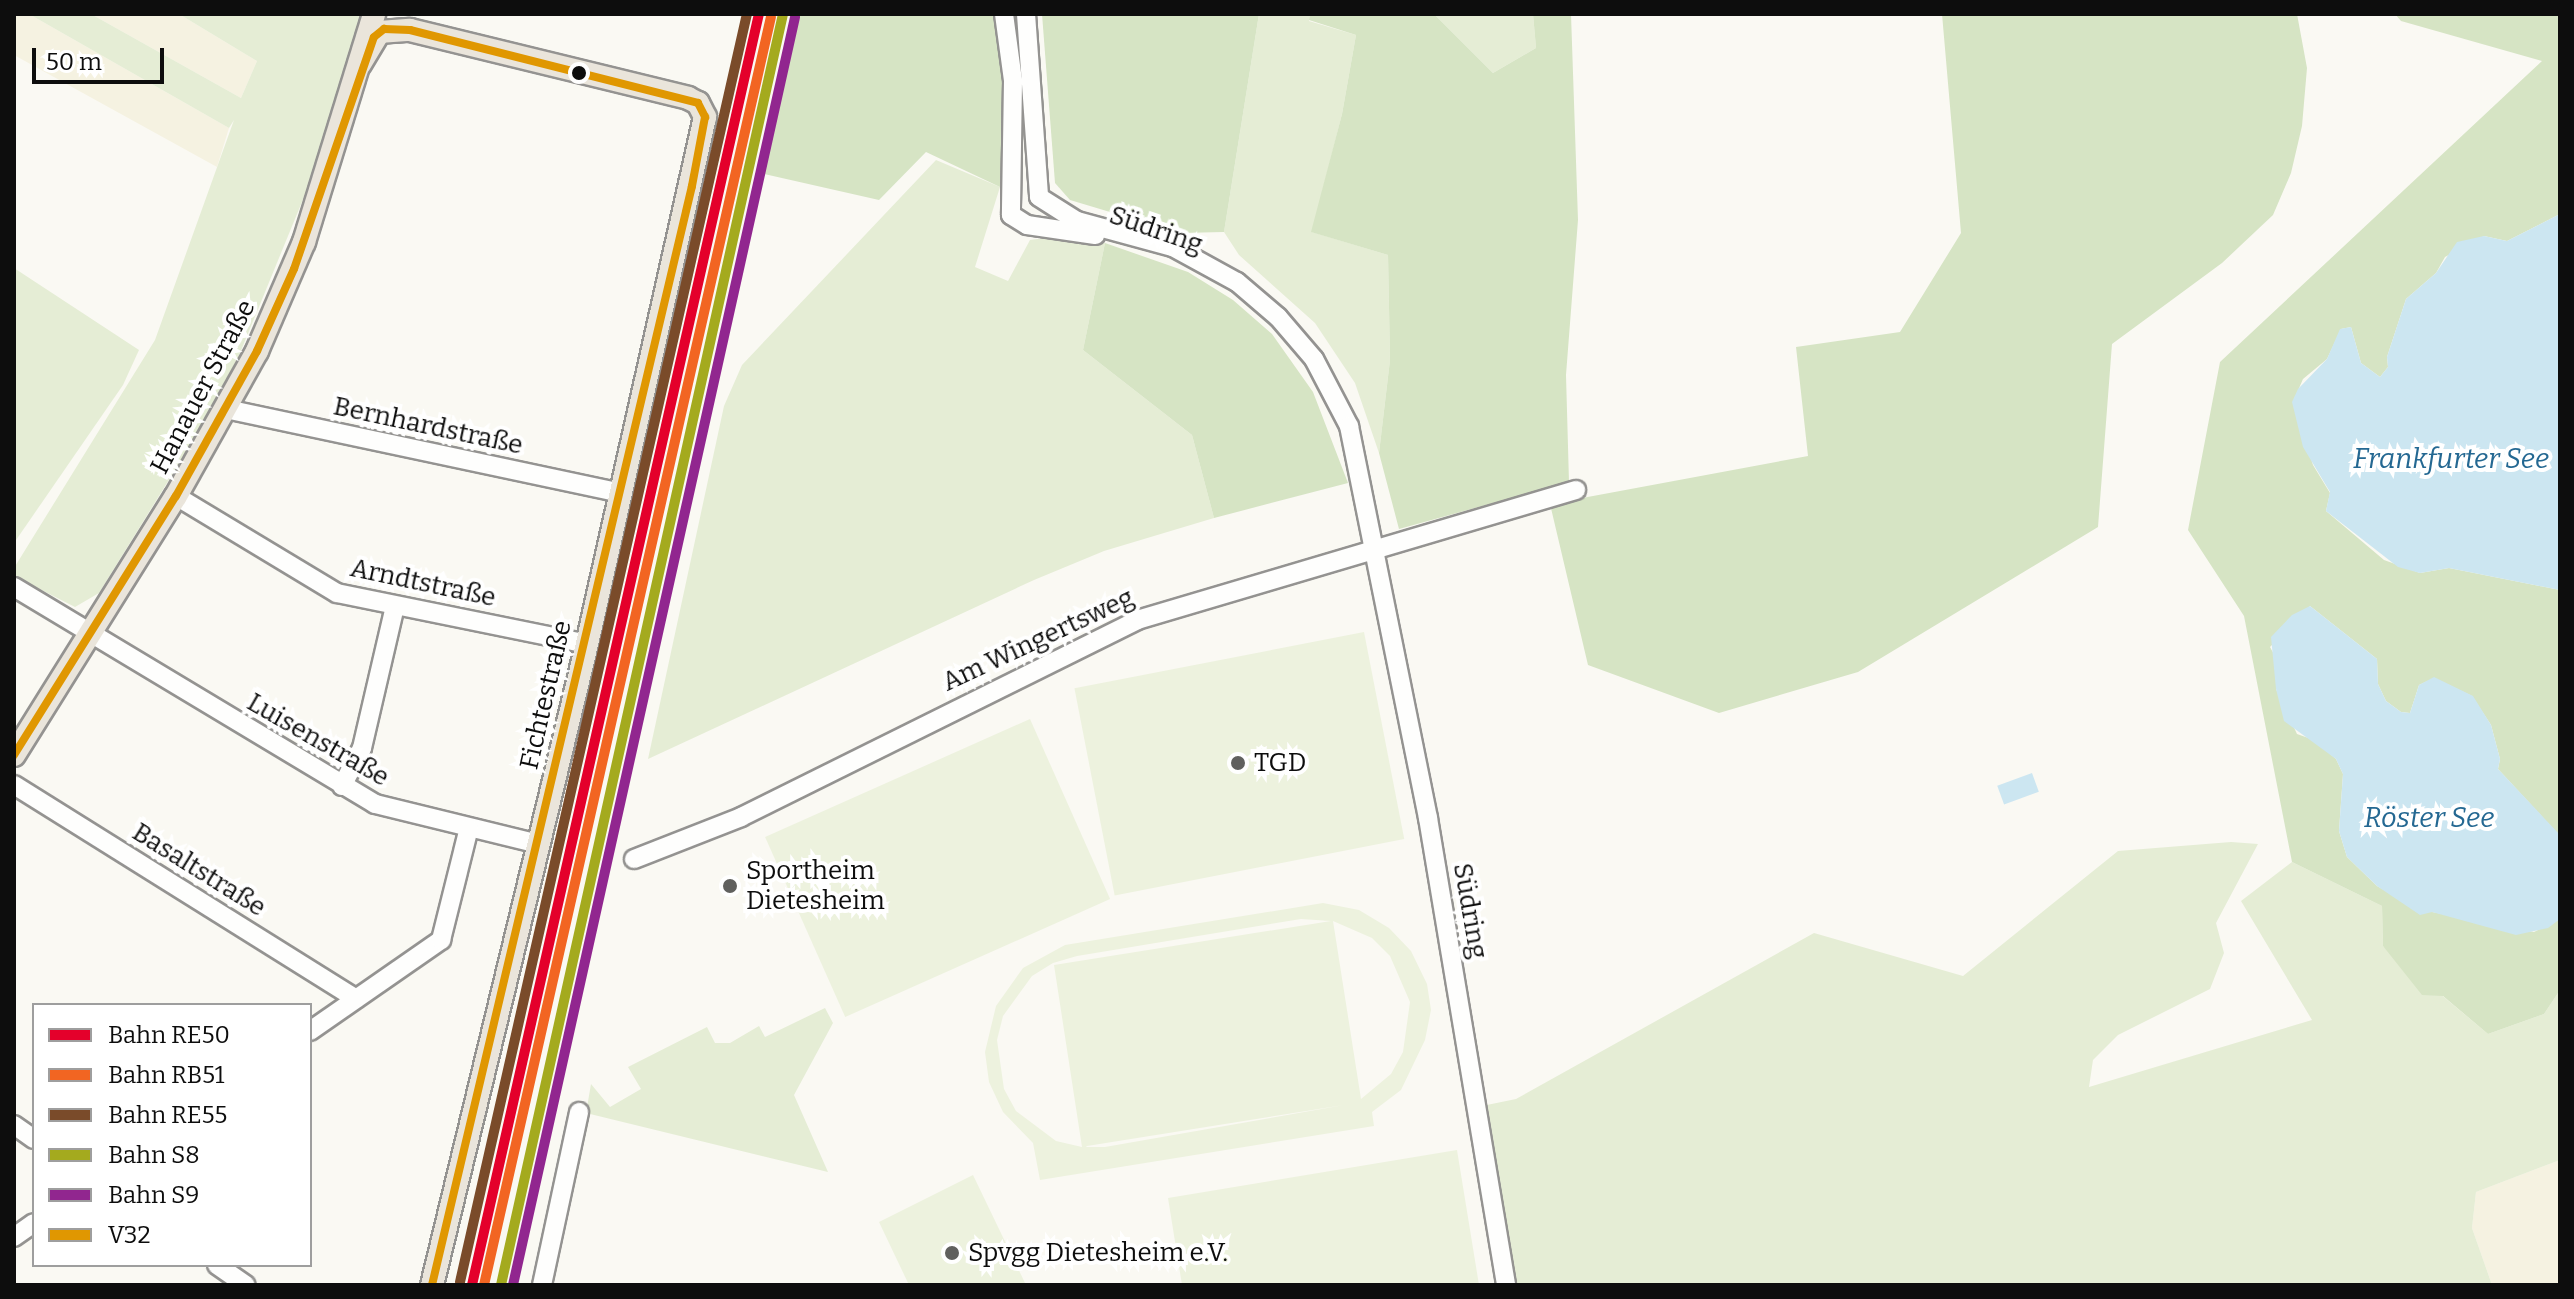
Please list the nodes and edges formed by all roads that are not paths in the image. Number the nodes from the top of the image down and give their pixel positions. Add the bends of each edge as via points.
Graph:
1 (374, 14) edge
2 (1004, 14) edge
3 (1026, 14) edge
4 (405, 22) edge
5 (360, 64) junction
6 (226, 409) junction
7 (1576, 490) dead end
8 (620, 493) junction
9 (176, 496) junction
10 (1377, 547) junction
11 (14, 587) edge
12 (395, 606) junction
13 (90, 634) junction
14 (587, 644) junction
15 (14, 755) edge
16 (14, 785) edge
17 (342, 786) junction
18 (469, 828) junction
19 (539, 844) junction
20 (634, 859) dead end
21 (356, 999) junction
22 (312, 1030) edge
23 (579, 1112) dead end
24 (14, 1125) edge
25 (32, 1138) edge
26 (32, 1224) edge
27 (14, 1237) edge
28 (220, 1267) edge
29 (246, 1285) edge
30 (432, 1285) edge
31 (542, 1285) edge
32 (1506, 1285) edge

1 - 5 main road, Hanauer Straße
2 - 10 street, Südring via 1013,81 1007,199 1011,215 1027,225 1107,238 1172,258 1257,310 1294,347 1323,393 1340,428
3 - 10 street, Südring via 1039,197 1077,221 1198,258 1278,317 1314,359 1349,426
4 - 5 main road via 379,32
4 - 8 main road, Fichtestraße via 688,98 698,103 705,117
5 - 6 main road, Hanauer Straße via 294,269
6 - 8 street, Bernhardstraße
6 - 9 main road, Hanauer Straße
7 - 10 street, Am Wingertsweg
8 - 14 main road, Fichtestraße
9 - 12 street, Arndtstraße via 337,593
9 - 13 main road, Hanauer Straße
10 - 20 street, Am Wingertsweg via 1113,629 741,817
10 - 32 street, Südring
11 - 13 street, Luisenstraße
12 - 14 street, Arndtstraße
12 - 17 street via 362,748
13 - 15 main road, Hanauer Straße
13 - 17 street, Luisenstraße
14 - 19 main road, Fichtestraße
16 - 21 street, Basaltstraße
17 - 18 street, Luisenstraße via 387,809
18 - 19 street, Luisenstraße
18 - 21 street via 446,933
19 - 30 main road, Fichtestraße
21 - 22 street
23 - 31 street
24 - 25 street
26 - 27 street
28 - 29 street

